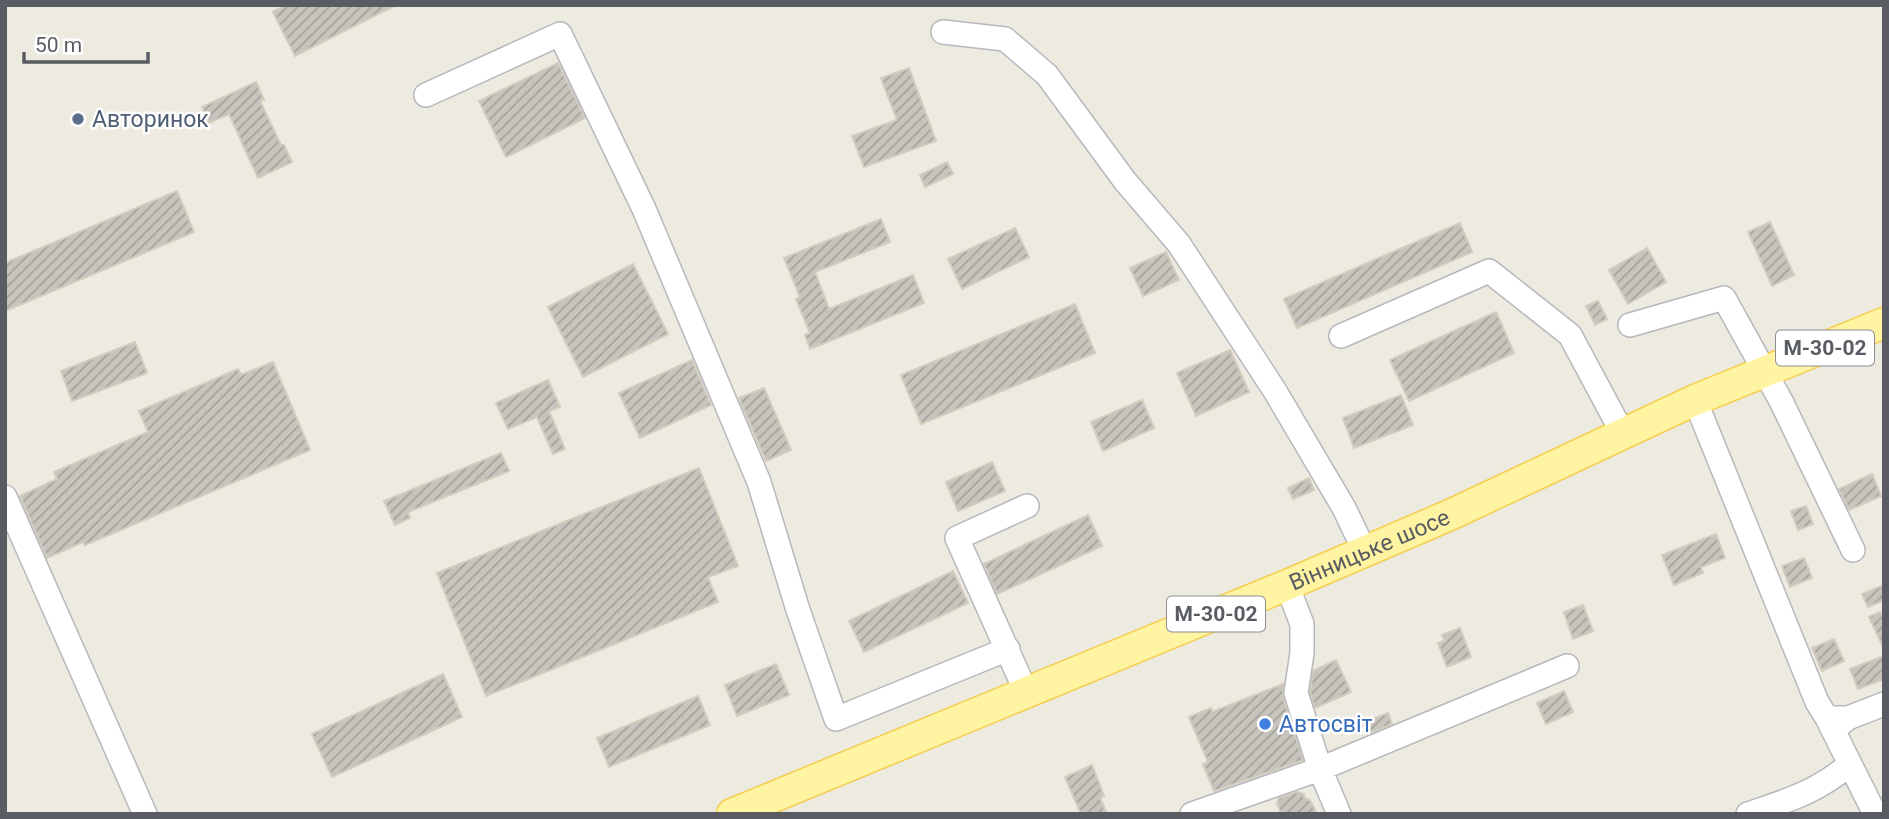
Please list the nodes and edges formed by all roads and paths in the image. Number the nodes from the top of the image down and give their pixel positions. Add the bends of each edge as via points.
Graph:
1 (943, 32) dead end
2 (426, 95) dead end
3 (1884, 323) edge
4 (1630, 325) dead end
5 (1341, 336) dead end
6 (1765, 372) junction
7 (1695, 400) junction
8 (1623, 434) junction
9 (5, 497) edge
10 (1027, 506) dead end
11 (1853, 551) dead end
12 (1365, 552) junction
13 (1287, 585) junction
14 (1008, 649) junction
15 (1567, 666) dead end
16 (1026, 692) junction
17 (1884, 704) edge
18 (1836, 722) junction
19 (1850, 764) junction
20 (1320, 769) junction
21 (145, 814) edge
22 (732, 814) edge
23 (1192, 814) edge
24 (1339, 814) edge
25 (1748, 814) edge
26 (1875, 814) edge

1 - 12 street via 1005,39 1047,75 1125,181 1179,244 1275,391
2 - 14 street via 560,34 644,209 760,482 836,719
3 - 6 main road, Вінницьке шосе / М-30-02
4 - 6 street via 1724,298
5 - 8 street via 1489,271 1570,335
6 - 7 main road, Вінницьке шосе / М-30-02
6 - 11 street
7 - 8 main road, Вінницьке шосе / М-30-02
7 - 18 street via 1817,702
8 - 12 main road, Вінницьке шосе / М-30-02
9 - 21 street
10 - 14 street via 957,538
12 - 13 main road, Вінницьке шосе / М-30-02
13 - 16 main road, Вінницьке шосе / М-30-02
13 - 20 street via 1302,624 1296,693
14 - 16 street
15 - 20 street
16 - 22 main road, Вінницьке шосе / М-30-02
17 - 18 street
18 - 19 street
19 - 25 street via 1814,790
19 - 26 street
20 - 23 street
20 - 24 street

